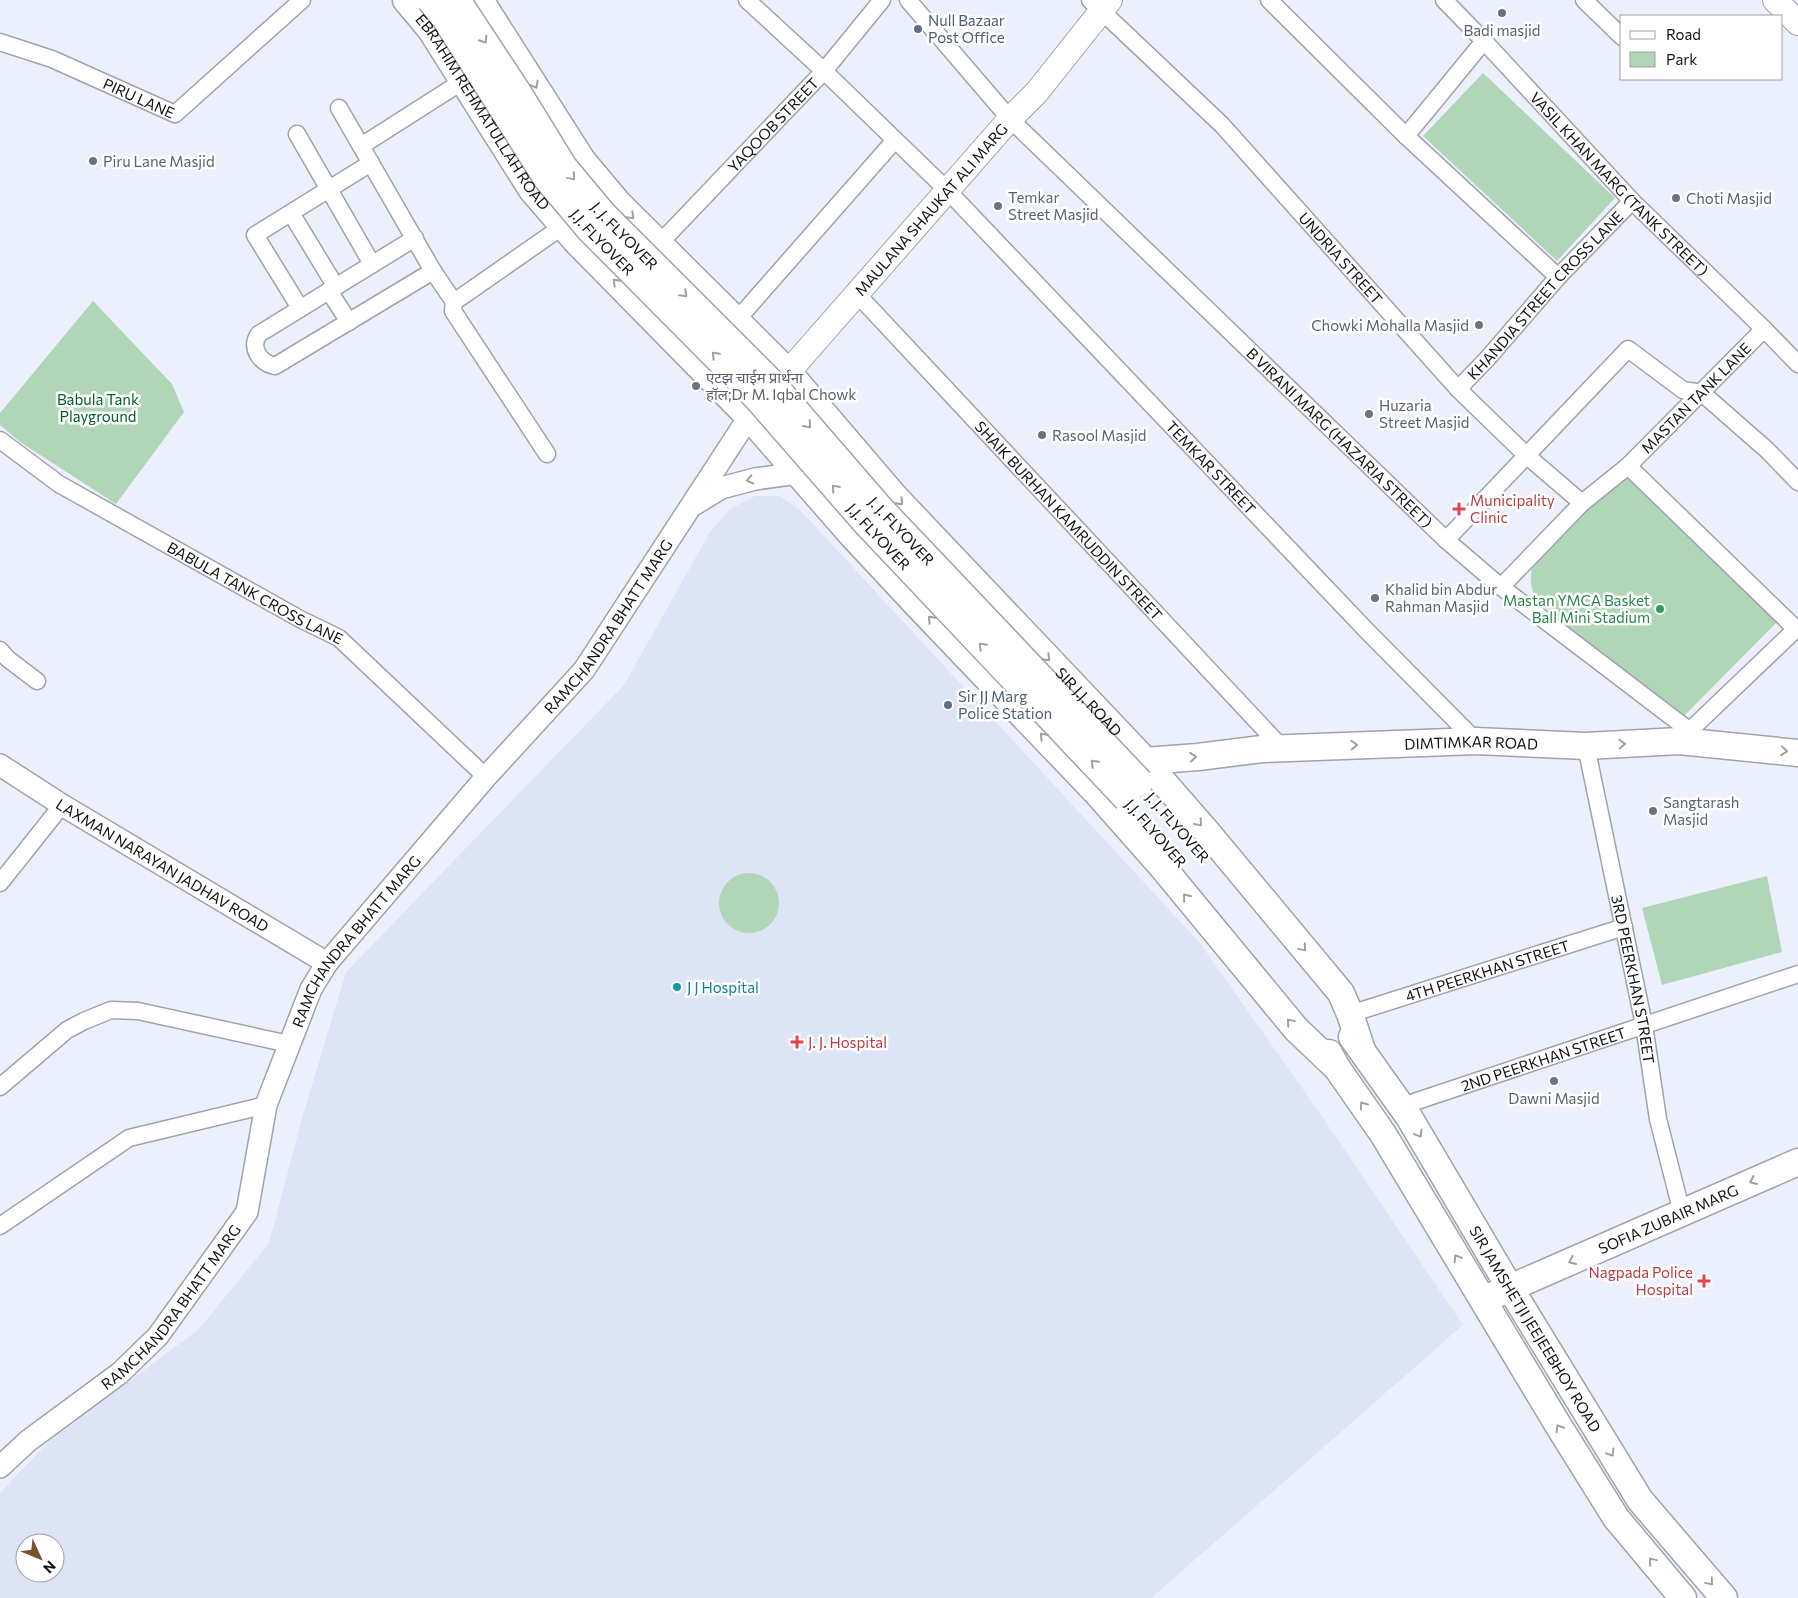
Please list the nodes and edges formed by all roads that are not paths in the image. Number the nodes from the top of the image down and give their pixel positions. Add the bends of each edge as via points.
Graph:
1 (302, 0) edge
2 (406, 0) edge
3 (430, 0) edge
4 (457, 0) edge
5 (480, 0) edge
6 (747, 0) edge
7 (882, 0) edge
8 (908, 0) edge
9 (1269, 0) edge
10 (1444, 0) edge
11 (1584, 0) edge
12 (1775, 0) edge
13 (1100, 4) edge
14 (1798, 23) edge
15 (1620, 35) edge
16 (1484, 40) junction
17 (0, 42) edge
18 (824, 70) junction
19 (463, 81) junction
20 (339, 108) dead end
21 (1010, 119) junction
22 (297, 134) dead end
23 (1406, 136) junction
24 (895, 140) junction
25 (361, 146) junction
26 (371, 163) junction
27 (328, 189) junction
28 (948, 190) junction
29 (1632, 201) junction
30 (291, 213) junction
31 (563, 226) junction
32 (415, 238) junction
33 (659, 244) junction
34 (372, 264) junction
35 (433, 271) junction
36 (1558, 277) junction
37 (332, 289) junction
38 (857, 294) junction
39 (454, 302) junction
40 (300, 308) junction
41 (736, 321) junction
42 (349, 322) junction
43 (1764, 329) junction
44 (1798, 364) edge
45 (788, 372) junction
46 (1458, 389) junction
47 (1702, 392) junction
48 (749, 417) junction
49 (0, 440) edge
50 (547, 454) dead end
51 (1526, 455) junction
52 (1628, 466) junction
53 (798, 473) junction
54 (1798, 482) edge
55 (1582, 503) junction
56 (688, 508) junction
57 (1446, 540) junction
58 (1501, 588) junction
59 (1797, 630) edge
60 (0, 650) edge
61 (37, 681) dead end
62 (1685, 736) junction
63 (1476, 741) junction
64 (1586, 746) junction
65 (1282, 748) junction
66 (1798, 753) edge
67 (0, 765) edge
68 (486, 777) junction
69 (1137, 781) junction
70 (62, 805) junction
71 (0, 883) edge
72 (1624, 927) junction
73 (327, 963) junction
74 (1798, 974) edge
75 (1350, 1014) junction
76 (1644, 1025) junction
77 (289, 1044) junction
78 (1362, 1050) junction
79 (1337, 1068) junction
80 (0, 1087) edge
81 (266, 1105) junction
82 (1402, 1106) junction
83 (1798, 1162) edge
84 (1682, 1213) junction
85 (0, 1226) edge
86 (1510, 1288) junction
87 (1482, 1300) junction
88 (0, 1467) edge
89 (1683, 1598) edge
90 (1724, 1598) edge

1 - 17 street, PIRU LANE via 175,114 52,59
2 - 19 main road, EBRAHIM REHMATULLAH ROAD via 431,30
69 -> 3 main road, J.J. FLYOVER, bridge via 864,522 756,397 589,229 547,179
4 -> 69 main road, J. J. FLYOVER, bridge via 564,167 604,215 772,382 887,515
5 -> 33 main road via 582,160 618,203
6 - 18 street, TEMKAR STREET
7 - 18 street, YAQOOB STREET
8 - 21 street, B VIRANI MARG (HAZARIA STREET)
9 - 23 street
10 - 16 street, VASIL KHAN MARG (TANK STREET)
11 - 15 street
12 - 14 main road
13 - 21 main road, MAULANA SHAUKAT ALI MARG via 1037,92
13 - 46 street, UNDRIA STREET via 1222,126
16 - 23 street
16 - 29 street, VASIL KHAN MARG (TANK STREET)
18 - 24 street, TEMKAR STREET
18 - 33 street, YAQOOB STREET
19 - 25 street
19 - 31 main road, EBRAHIM REHMATULLAH ROAD via 532,190
20 - 25 street
21 - 28 main road, MAULANA SHAUKAT ALI MARG
21 - 57 street, B VIRANI MARG (HAZARIA STREET)
22 - 27 street
23 - 36 street
24 - 28 street, TEMKAR STREET
24 - 41 street
25 - 26 street
26 - 27 street
26 - 32 street
27 - 30 street
27 - 34 street
28 - 38 main road, MAULANA SHAUKAT ALI MARG
28 - 63 street, TEMKAR STREET
29 - 36 street, KHANDIA STREET CROSS LANE
29 - 43 street, VASIL KHAN MARG (TANK STREET)
30 - 37 street
30 - 40 street via 255,235
31 - 39 street
48 -> 31 main road, EBRAHIM REHMATULLAH ROAD
32 - 34 street
32 - 35 street
33 - 41 main road
34 - 37 street
35 - 39 street
35 - 42 street
36 - 46 street, KHANDIA STREET CROSS LANE
37 - 40 street
37 - 42 street
38 - 45 main road, MAULANA SHAUKAT ALI MARG
38 - 65 street, SHAIK BURHAN KAMRUDDIN STREET
39 - 50 street via 453,312
40 - 42 street via 254,340 254,347 268,365 275,366
41 - 45 main road
43 - 44 street, VASIL KHAN MARG (TANK STREET)
43 - 47 street, MASTAN TANK LANE
45 - 48 main road, MAULANA SHAUKAT ALI MARG
45 -> 69 main road, SIR J.J. ROAD
46 - 51 street, UNDRIA STREET
47 - 51 street via 1683,390 1628,349
47 - 52 street, MASTAN TANK LANE
47 - 54 street
48 - 53 main road
48 - 56 street, RAMCHANDRA BHATT MARG
49 - 68 street, BABULA TANK CROSS LANE via 59,484 339,638
51 - 55 street, UNDRIA STREET
51 - 57 street
52 - 55 street, MASTAN TANK LANE
52 - 59 street
53 -> 56 street via 721,488
79 -> 53 main road via 1296,1030 1164,869 1096,792 920,608
55 - 58 street, MASTAN TANK LANE
56 - 68 street, RAMCHANDRA BHATT MARG via 584,670
57 - 58 street, B VIRANI MARG (HAZARIA STREET)
58 - 62 street, B VIRANI MARG (HAZARIA STREET)
59 - 62 street
60 - 61 street
64 -> 62 main road, DIMTIMKAR ROAD
62 -> 66 main road, DIMTIMKAR ROAD
63 - 64 main road, DIMTIMKAR ROAD
65 -> 63 main road, DIMTIMKAR ROAD
64 - 72 street, 3RD PEERKHAN STREET
69 -> 65 main road, DIMTIMKAR ROAD via 1198,757
67 - 70 street, LAXMAN NARAYAN JADHAV ROAD
68 - 73 street, RAMCHANDRA BHATT MARG
69 -> 75 main road, SIR J.J. ROAD via 1207,832 1341,993
69 - 78 main road, J. J. FLYOVER via 1193,844
69 - 79 main road, J.J. FLYOVER via 1177,857 1310,1018
70 - 71 street
70 - 73 street, LAXMAN NARAYAN JADHAV ROAD
72 - 75 street, 4TH PEERKHAN STREET
72 - 76 street, 3RD PEERKHAN STREET
73 - 77 street, RAMCHANDRA BHATT MARG via 311,989
74 - 76 street, 2ND PEERKHAN STREET
75 - 78 main road, SIR J.J. ROAD
76 - 82 street, 2ND PEERKHAN STREET
76 - 84 street, 3RD PEERKHAN STREET via 1658,1119
77 - 80 street via 138,1012 111,1010 67,1030
77 - 81 street, RAMCHANDRA BHATT MARG
78 - 82 main road, SIR JAMSHETJI JEEJEEBHOY ROAD
87 -> 79 main road, SIR JAMSHETJI JEEJEEBHOY ROAD via 1383,1134
81 - 85 street via 129,1138
81 - 88 street, RAMCHANDRA BHATT MARG via 247,1212 158,1336 120,1373 28,1440
82 -> 86 main road, SIR JAMSHETJI JEEJEEBHOY ROAD
83 -> 84 main road, SOFIA ZUBAIR MARG
84 -> 86 main road, SOFIA ZUBAIR MARG
86 - 87 main road, SOFIA ZUBAIR MARG
86 -> 90 main road, SIR JAMSHETJI JEEJEEBHOY ROAD via 1640,1500
89 -> 87 main road, SIR JAMSHETJI JEEJEEBHOY ROAD via 1616,1518

